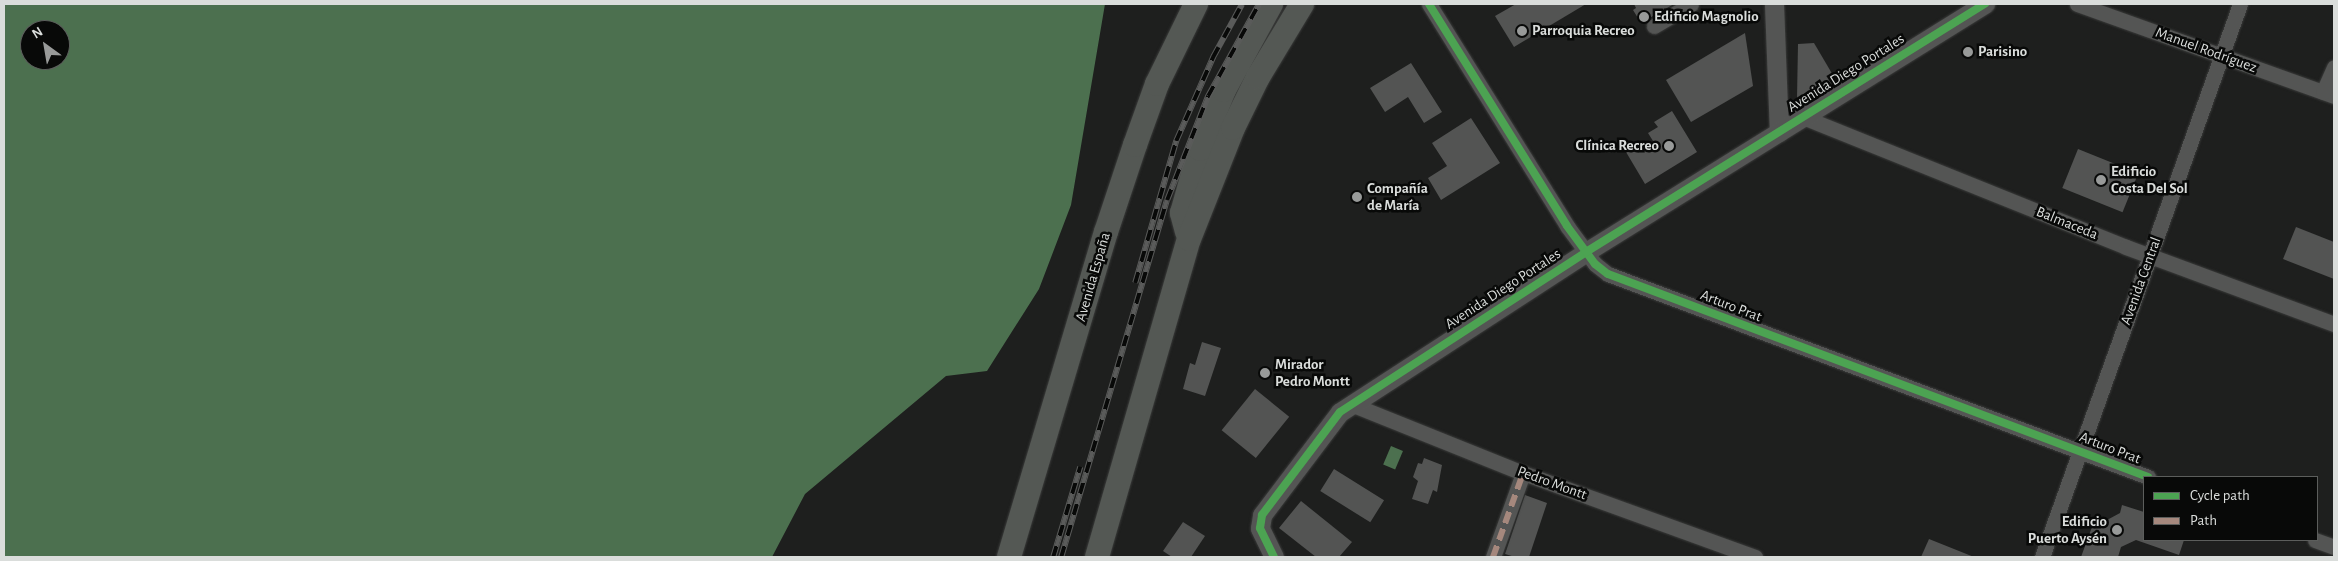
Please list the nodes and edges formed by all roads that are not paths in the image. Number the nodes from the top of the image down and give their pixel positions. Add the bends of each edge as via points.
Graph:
1 (1196, 4) edge
2 (1271, 4) edge
3 (1302, 4) edge
4 (1429, 4) edge
5 (1691, 4) edge
6 (1774, 4) edge
7 (1985, 4) edge
8 (2077, 4) edge
9 (2240, 4) edge
10 (1654, 26) dead end
11 (2221, 56) junction
12 (2334, 67) edge
13 (2329, 94) edge
14 (1802, 117) junction
15 (1779, 132) junction
16 (1189, 239) junction
17 (1586, 252) junction
18 (2150, 256) junction
19 (2334, 324) edge
20 (1352, 404) junction
21 (2080, 452) junction
22 (1523, 472) junction
23 (2145, 476) edge
24 (2317, 541) edge
25 (2334, 547) edge
26 (1009, 557) edge
27 (1097, 557) edge
28 (1274, 557) edge
29 (1493, 557) edge
30 (1755, 557) edge
31 (2042, 557) edge

1 - 26 main road, Avenida España via 1157,84 1132,154
2 - 16 main road via 1224,90 1200,149 1182,213
3 - 16 main road via 1233,128
4 - 17 street, Arturo Prat
5 - 10 street
6 - 15 street
7 - 14 street, Avenida Diego Portales
8 - 11 street, Manuel Rodríguez
9 - 11 street, Avenida Central
11 - 13 street, Manuel Rodríguez
11 - 18 street, Avenida Central
12 - 13 street
14 - 15 street, Avenida Diego Portales
14 - 18 street, Balmaceda
15 - 17 street, Avenida Diego Portales
16 - 27 main road
17 - 20 street, Avenida Diego Portales
17 - 21 street, Arturo Prat via 1608,274
18 - 19 street, Balmaceda
18 - 21 street, Avenida Central
20 - 22 street, Pedro Montt
20 - 28 street, Avenida Diego Portales via 1325,428 1262,515 1260,528
21 - 23 street, Arturo Prat
21 - 31 street, Avenida Central
22 - 29 street
22 - 30 street, Pedro Montt
24 - 25 street

